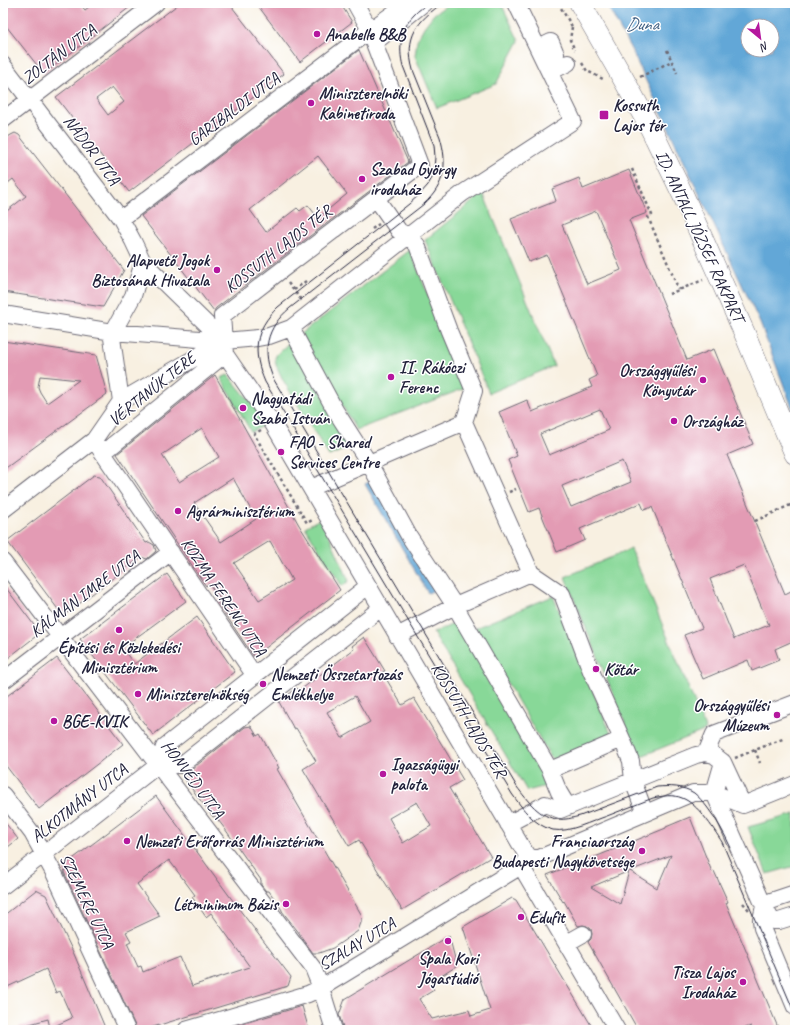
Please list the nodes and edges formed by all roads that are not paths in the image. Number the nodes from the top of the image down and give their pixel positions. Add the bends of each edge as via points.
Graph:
1 (156, 3) edge
2 (355, 3) edge
3 (408, 3) edge
4 (424, 3) edge
5 (516, 3) edge
6 (580, 3) edge
7 (372, 36) junction
8 (570, 57) road end
9 (3, 66) edge
10 (550, 72) junction
11 (30, 100) junction
12 (3, 120) edge
13 (376, 198) junction
14 (121, 219) junction
15 (408, 236) junction
16 (143, 262) junction
17 (3, 314) edge
18 (291, 328) junction
19 (114, 332) junction
20 (224, 347) junction
21 (122, 401) junction
22 (464, 422) junction
23 (94, 440) junction
24 (103, 453) junction
25 (795, 454) edge
26 (369, 462) junction
27 (311, 488) junction
28 (3, 510) edge
29 (171, 552) junction
30 (3, 562) edge
31 (531, 573) junction
32 (368, 586) junction
33 (455, 606) junction
34 (381, 608) junction
35 (397, 636) junction
36 (60, 637) junction
37 (255, 676) junction
38 (3, 681) edge
39 (795, 703) edge
40 (622, 739) junction
41 (706, 753) junction
42 (723, 762) junction
43 (158, 765) junction
44 (550, 770) junction
45 (633, 781) junction
46 (795, 784) edge
47 (714, 793) junction
48 (3, 794) edge
49 (742, 804) junction
50 (568, 807) junction
51 (646, 813) junction
52 (508, 824) junction
53 (44, 855) junction
54 (527, 862) junction
55 (3, 886) edge
56 (795, 893) edge
57 (762, 902) junction
58 (790, 918) edge
59 (583, 934) dead end
60 (567, 944) junction
61 (321, 988) junction
62 (795, 1007) edge
63 (127, 1030) edge
64 (186, 1030) edge
65 (334, 1030) edge
66 (618, 1030) edge

1 - 11 street, ZOLTÁN UTCA
2 - 7 street
3 - 7 street
4 - 7 street
5 - 10 street
6 - 25 main road, ID. ANTALL JÓZSEF RAKPART via 651,129 741,325
7 - 13 street, KOSSUTH LAJOS TÉR via 420,165
7 - 14 street, GARIBALDI UTCA
8 - 10 street
9 - 11 street, NÁDOR UTCA
10 - 15 street via 573,121 463,193
11 - 12 street, ZOLTÁN UTCA
11 - 14 street, NÁDOR UTCA
13 - 15 street via 399,231
13 - 20 street, KOSSUTH LAJOS TÉR via 222,316
14 - 16 street, NÁDOR UTCA
15 - 18 street
15 - 22 street via 417,245 449,331 463,357 474,391
16 - 19 street, VÉRTANÚK TERE via 133,296
16 - 20 street
17 - 19 street
18 - 20 street
18 - 26 street via 335,410
19 - 20 street, VÉRTANÚK TERE
19 - 21 street, VÉRTANÚK TERE via 112,338
20 - 21 street, VÉRTANÚK TERE
20 - 24 street, VÉRTANÚK TERE
20 - 27 street, KOSSUTH LAJOS TÉR
21 - 23 street, VÉRTANÚK TERE
22 - 26 street
22 - 31 street via 502,495
23 - 24 street, KOZMA FERENC UTCA
23 - 28 street, VÉRTANÚK TERE
24 - 29 street, KOZMA FERENC UTCA
26 - 27 street
26 - 33 street via 409,536
27 - 32 street, KOSSUTH LAJOS TÉR
29 - 36 street, KÁLMÁN IMRE UTCA
29 - 37 street, KOZMA FERENC UTCA
30 - 36 street, HONVÉD UTCA
31 - 33 street
31 - 40 street via 562,594 591,671
32 - 34 street, KOSSUTH LAJOS TÉR
32 - 37 street
33 - 35 street
33 - 44 street
34 - 35 street, KOSSUTH LAJOS TÉR
34 - 43 street via 260,711 181,765
35 - 52 street, KOSSUTH LAJOS TÉR
36 - 38 street, KÁLMÁN IMRE UTCA
36 - 43 street, HONVÉD UTCA
37 - 43 street via 164,747
39 - 41 street via 714,734
40 - 44 street
40 - 45 street via 631,761
41 - 42 street
41 - 45 street
42 - 47 street
42 - 49 street
43 - 53 street, ALKOTMÁNY UTCA
43 - 61 street, HONVÉD UTCA via 313,968
44 - 50 street
45 - 50 street
45 - 51 street
46 - 49 street
47 - 49 street
47 - 51 street via 693,793
47 - 57 street
48 - 53 street, SZEMERE UTCA via 32,833
50 - 52 street via 560,810 543,805
51 - 54 street
52 - 54 street, KOSSUTH LAJOS TÉR via 526,854
53 - 55 street, ALKOTMÁNY UTCA
53 - 63 street, SZEMERE UTCA
54 - 60 street, KOSSUTH LAJOS TÉR
54 - 61 street, SZALAY UTCA
56 - 57 street
57 - 58 street via 773,921
57 - 62 street via 762,928
59 - 60 street
60 - 66 street, KOSSUTH LAJOS TÉR
61 - 64 street, SZALAY UTCA
61 - 65 street, HONVÉD UTCA

